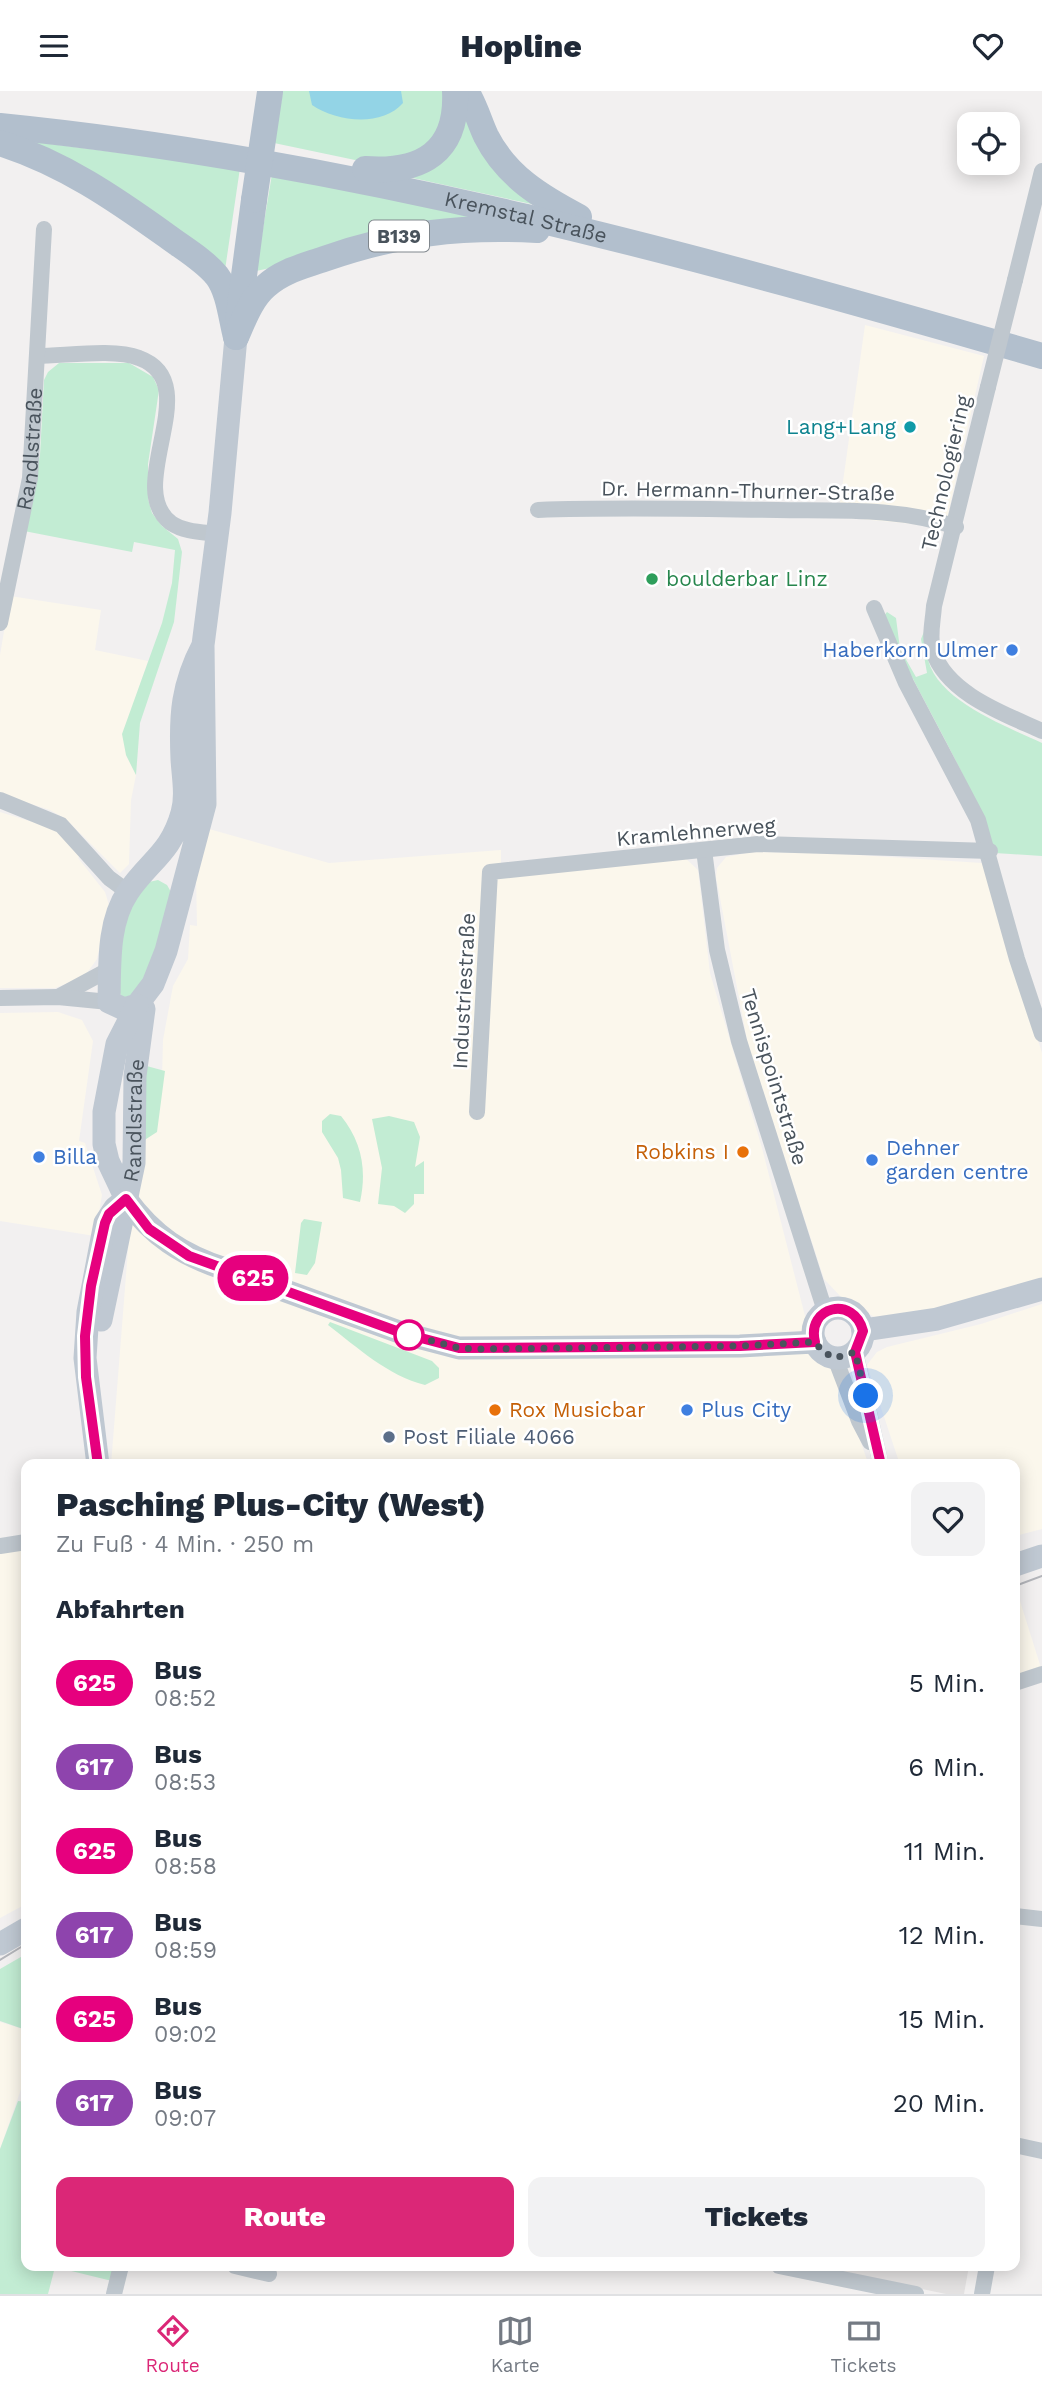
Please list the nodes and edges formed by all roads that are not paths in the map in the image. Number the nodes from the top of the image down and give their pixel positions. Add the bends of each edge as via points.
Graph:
1 (455, 91) edge
2 (466, 91) edge
3 (270, 92) edge
4 (0, 126) edge
5 (0, 143) edge
6 (276, 163) junction
7 (1042, 171) edge
8 (44, 229) dead end
9 (611, 236) junction
10 (236, 337) junction
11 (37, 356) junction
12 (1042, 356) edge
13 (538, 510) dead end
14 (956, 527) junction
15 (218, 534) junction
16 (874, 608) dead end
17 (0, 623) edge
18 (203, 645) junction
19 (1042, 731) edge
20 (0, 800) edge
21 (704, 850) junction
22 (990, 851) junction
23 (490, 872) joint
24 (146, 873) junction
25 (182, 890) junction
26 (128, 892) junction
27 (110, 969) junction
28 (58, 997) junction
29 (0, 998) edge
30 (141, 1001) junction
31 (111, 1004) junction
32 (1042, 1034) edge
33 (117, 1044) junction
34 (477, 1112) dead end
35 (126, 1199) junction
36 (1042, 1289) edge
37 (825, 1311) junction
38 (815, 1342) junction
39 (851, 1347) junction
40 (92, 1407) junction
41 (97, 1459) edge
42 (878, 1459) edge
43 (21, 1543) edge
44 (0, 1546) edge
45 (1042, 1556) edge
46 (1020, 1563) edge
47 (1042, 1674) edge
48 (1020, 1681) edge
49 (1020, 1917) edge
50 (1042, 1919) edge
51 (21, 1932) edge
52 (0, 1944) edge
53 (1020, 2146) edge
54 (1042, 2151) edge
55 (120, 2271) edge
56 (256, 2271) edge
57 (803, 2271) edge
58 (986, 2271) edge
59 (269, 2274) dead end
60 (114, 2294) edge
61 (916, 2294) edge
62 (982, 2294) edge

1 - 6 main road, B139 via 452,129 436,153 423,162 393,169
2 - 9 main road, B139 via 487,137 512,172 546,199
3 - 10 main road, bridge
4 - 6 main road, Kremstal Straße / B139
5 - 10 main road via 78,176 196,257 224,289
6 - 9 main road, Kremstal Straße / B139 via 423,191
7 - 14 street, Technologiering, bridge
8 - 11 street, Randlstraße
9 - 10 main road, B139 via 482,227 421,232 374,243 275,278 255,298
9 - 12 main road, Kremstal Straße / B139
10 - 15 street, Randlstraße
11 - 15 street, Randlstraße via 121,355 136,357 157,369 167,392 156,475 157,503 161,513 182,529
11 - 17 street, Randlstraße via 29,485
13 - 14 street, Dr. Hermann-Thurner-Straße via 871,512 937,520
14 - 19 street, Technologiering via 934,606 933,649 952,680 968,693
15 - 18 street, Randlstraße
16 - 22 street
18 - 24 street, Randlstraße via 188,673 183,696 183,809 172,840
18 - 25 street, Randlstraße via 205,804
20 - 26 street via 61,825 109,878
21 - 22 street, Kramlehnerweg via 758,844
21 - 23 street, Kramlehnerweg
21 - 37 street, Tennispointstraße via 717,950 739,1041
22 - 32 street via 1017,959
23 - 34 street, Industriestraße
24 - 25 street via 169,876
24 - 26 street, Randlstraße
25 - 30 street, Randlstraße via 166,951
26 - 27 street, Randlstraße via 117,917
27 - 28 street
27 - 31 street, Randlstraße
28 - 29 street
28 - 31 street
30 - 31 street via 124,1009
30 - 33 street, Randlstraße
30 - 40 street, Randlstraße via 134,1163 102,1315
31 - 33 street, Randlstraße
33 - 35 street via 103,1129 108,1161
35 - 38 street, bridge via 149,1229 200,1260 459,1348
35 - 40 street, Randlstraße via 109,1214 101,1237 88,1312 86,1377
36 - 39 street via 902,1326
37 - 38 street via 813,1328
37 - 39 street via 850,1310 856,1315
38 - 39 street via 823,1352
39 - 42 street via 859,1421
40 - 41 street, Randlstraße
43 - 44 street
45 - 46 street
47 - 48 street
49 - 50 street
51 - 52 street
53 - 54 street
55 - 60 street
56 - 59 street
57 - 61 street
58 - 62 street

